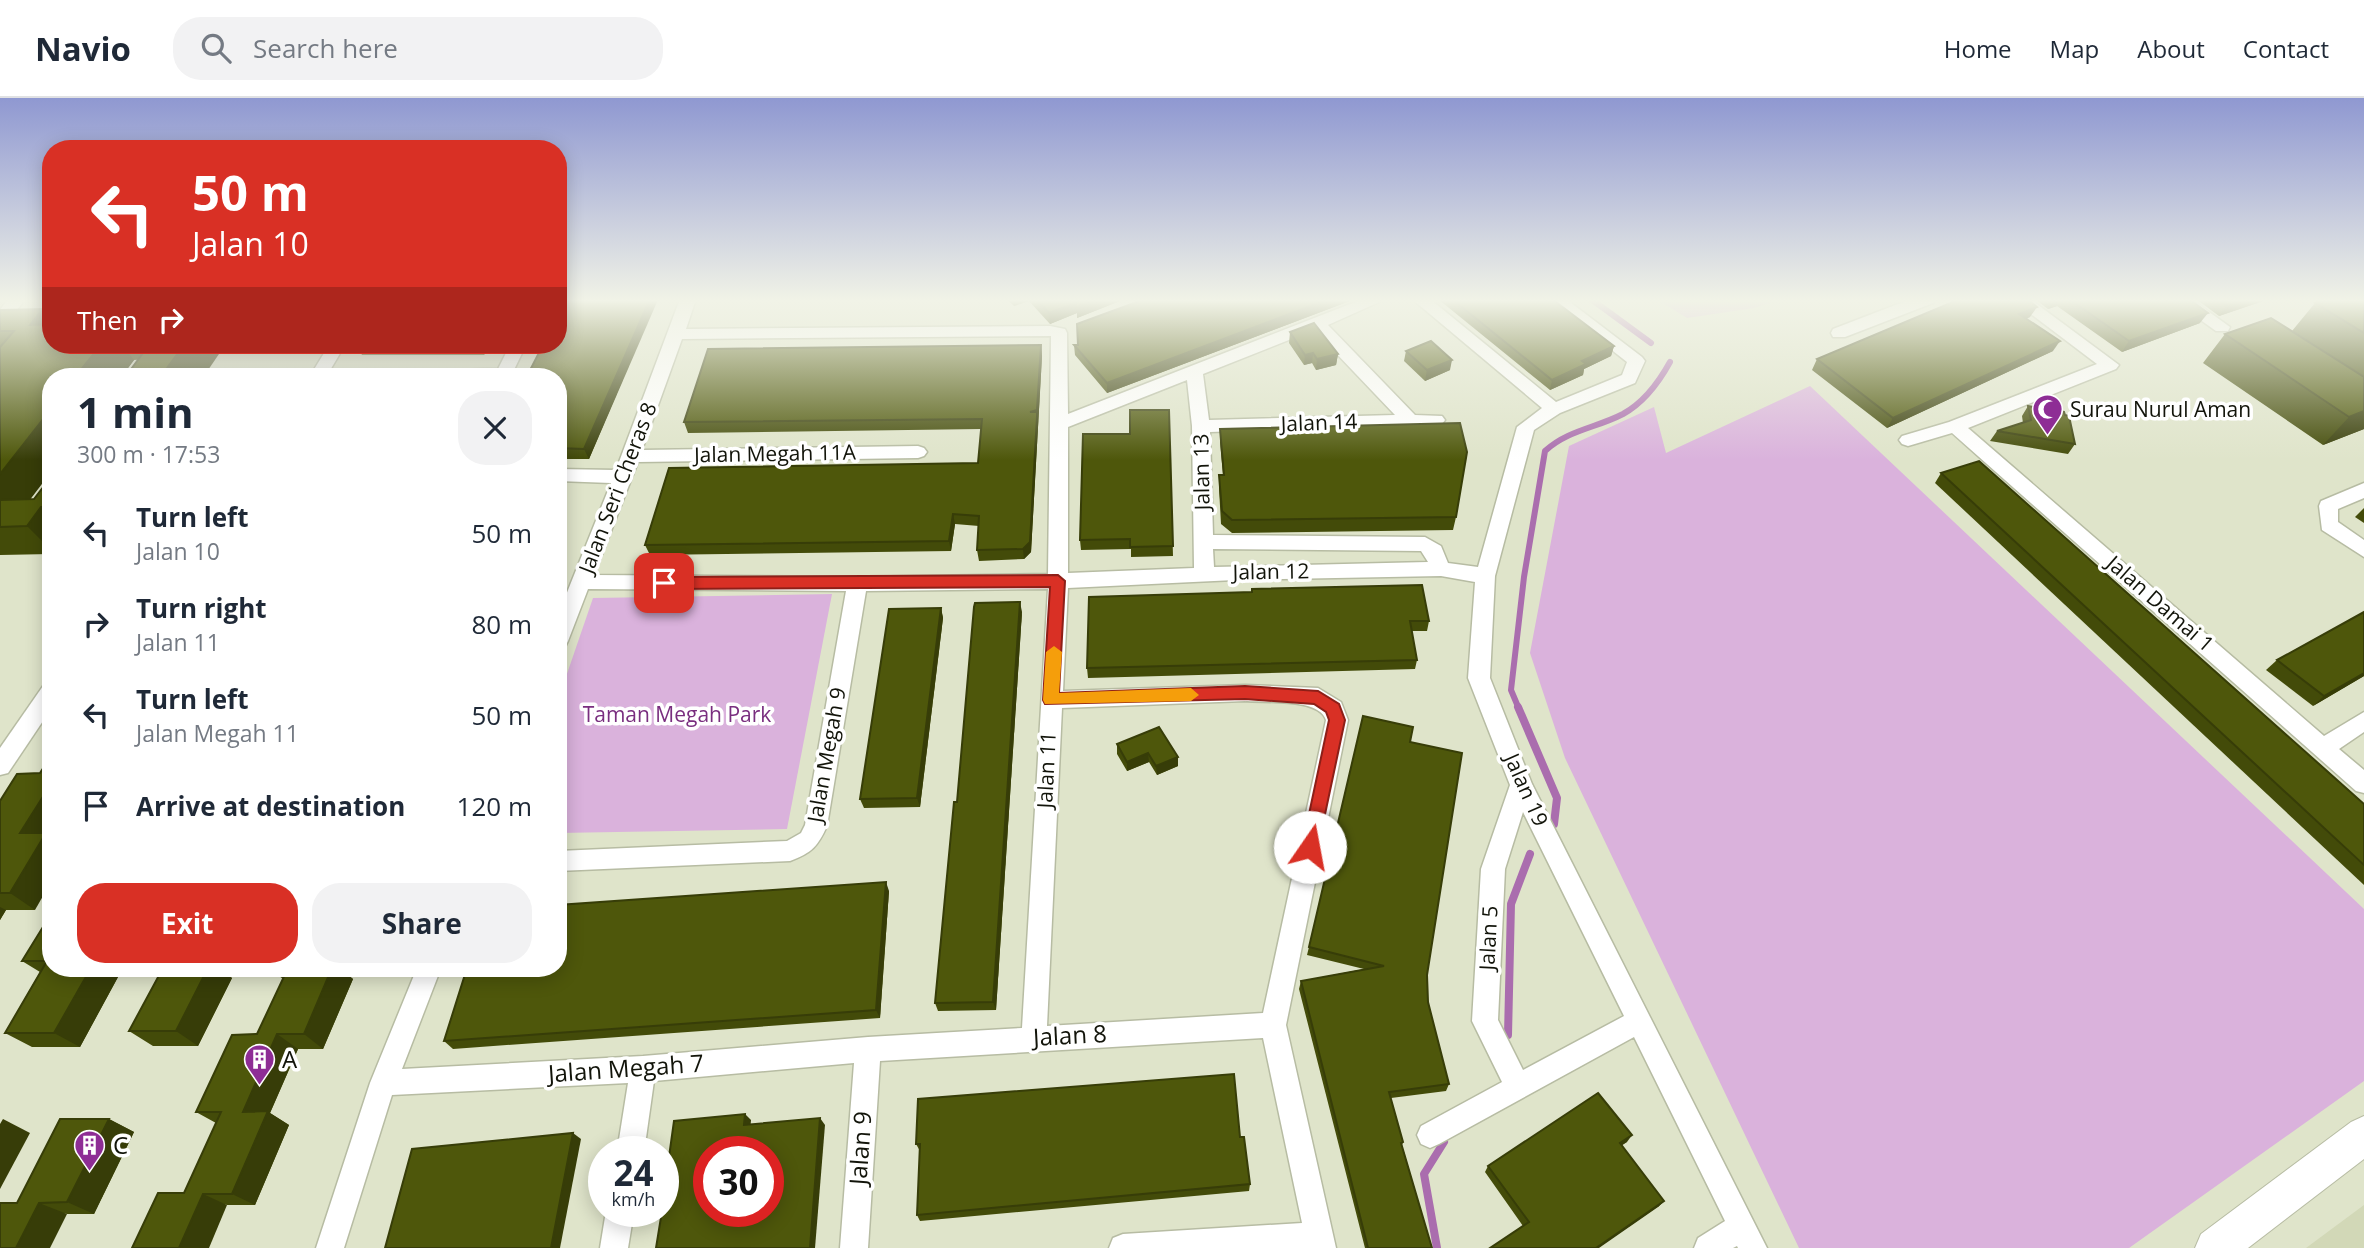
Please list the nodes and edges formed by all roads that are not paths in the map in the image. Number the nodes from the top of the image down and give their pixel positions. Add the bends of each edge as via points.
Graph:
1 (669, 353) edge
2 (1064, 353) edge
3 (1241, 353) edge
4 (1345, 353) edge
5 (1485, 353) edge
6 (1625, 353) edge
7 (2093, 353) edge
8 (1194, 371) junction
9 (1554, 409) junction
10 (1436, 420) dead end
11 (1410, 421) junction
12 (1059, 424) junction
13 (1201, 426) junction
14 (1955, 426) junction
15 (1908, 440) dead end
16 (918, 452) dead end
17 (631, 456) junction
18 (567, 475) edge
19 (622, 477) junction
20 (2364, 490) edge
21 (1203, 542) junction
22 (2364, 550) edge
23 (1441, 569) junction
24 (1204, 574) junction
25 (1485, 576) junction
26 (1058, 581) junction
27 (581, 582) junction
28 (857, 584) junction
29 (567, 618) edge
30 (1051, 700) junction
31 (42, 705) edge
32 (2364, 722) edge
33 (2323, 748) junction
34 (0, 766) edge
35 (2364, 784) edge
36 (1521, 785) junction
37 (567, 861) edge
38 (425, 977) edge
39 (1639, 1021) junction
40 (1273, 1025) junction
41 (1034, 1038) junction
42 (868, 1049) junction
43 (643, 1069) junction
44 (383, 1083) junction
45 (1518, 1087) junction
46 (1430, 1135) dead end
47 (633, 1136) edge
48 (2364, 1136) edge
49 (617, 1227) edge
50 (1747, 1237) edge
51 (1321, 1242) edge
52 (330, 1248) edge
53 (614, 1248) edge
54 (854, 1248) edge
55 (1123, 1248) edge
56 (1708, 1248) edge
57 (2215, 1248) edge

1 - 17 street, Jalan Seri Cheras 8
2 - 12 street, Jalan 11
3 - 8 street
4 - 11 street
5 - 9 street
6 - 9 street, Jalan 19 via 1636,361 1629,379
7 - 14 street via 2110,365
8 - 12 street
8 - 13 street, Jalan 13
9 - 25 street, Jalan 19 via 1526,427
10 - 11 street, Jalan 14
11 - 13 street, Jalan 14
12 - 26 street, Jalan 11
13 - 21 street, Jalan 13
14 - 15 street
14 - 33 street, Jalan Damai 1
16 - 17 street, Jalan Megah 11A
17 - 19 street, Jalan Seri Cheras 8
18 - 19 street
19 - 27 street, Jalan Seri Cheras 8
20 - 22 street via 2328,506 2329,525
21 - 23 street via 1425,544 1434,551
21 - 24 street, Jalan 13
23 - 24 street, Jalan 12
23 - 25 street, Jalan 12
24 - 26 street, Jalan 12
25 - 36 street, Jalan 19 via 1479,678
26 - 28 street, Jalan 12
26 - 30 street, Jalan 11
27 - 28 street, Jalan 12
27 - 29 street, Jalan Seri Cheras 8
28 - 37 street, Jalan Megah 9 via 816,826 809,840 790,851
30 - 40 street via 1245,693 1318,697 1333,708 1337,720
30 - 41 street, Jalan 11
31 - 34 street
32 - 33 street
33 - 35 street, Jalan Damai 1
36 - 39 street, Jalan 19
36 - 45 street, Jalan 5 via 1493,869 1485,1021
38 - 44 street
39 - 45 street
39 - 50 street, Jalan 19
40 - 41 street, Jalan 8
40 - 51 street
41 - 42 street, Jalan 8
42 - 43 street, Jalan Megah 7
42 - 54 street, Jalan 9
43 - 44 street, Jalan Megah 7
43 - 47 street
44 - 52 street
45 - 46 street
48 - 57 street
49 - 53 street
50 - 56 street
51 - 55 street

